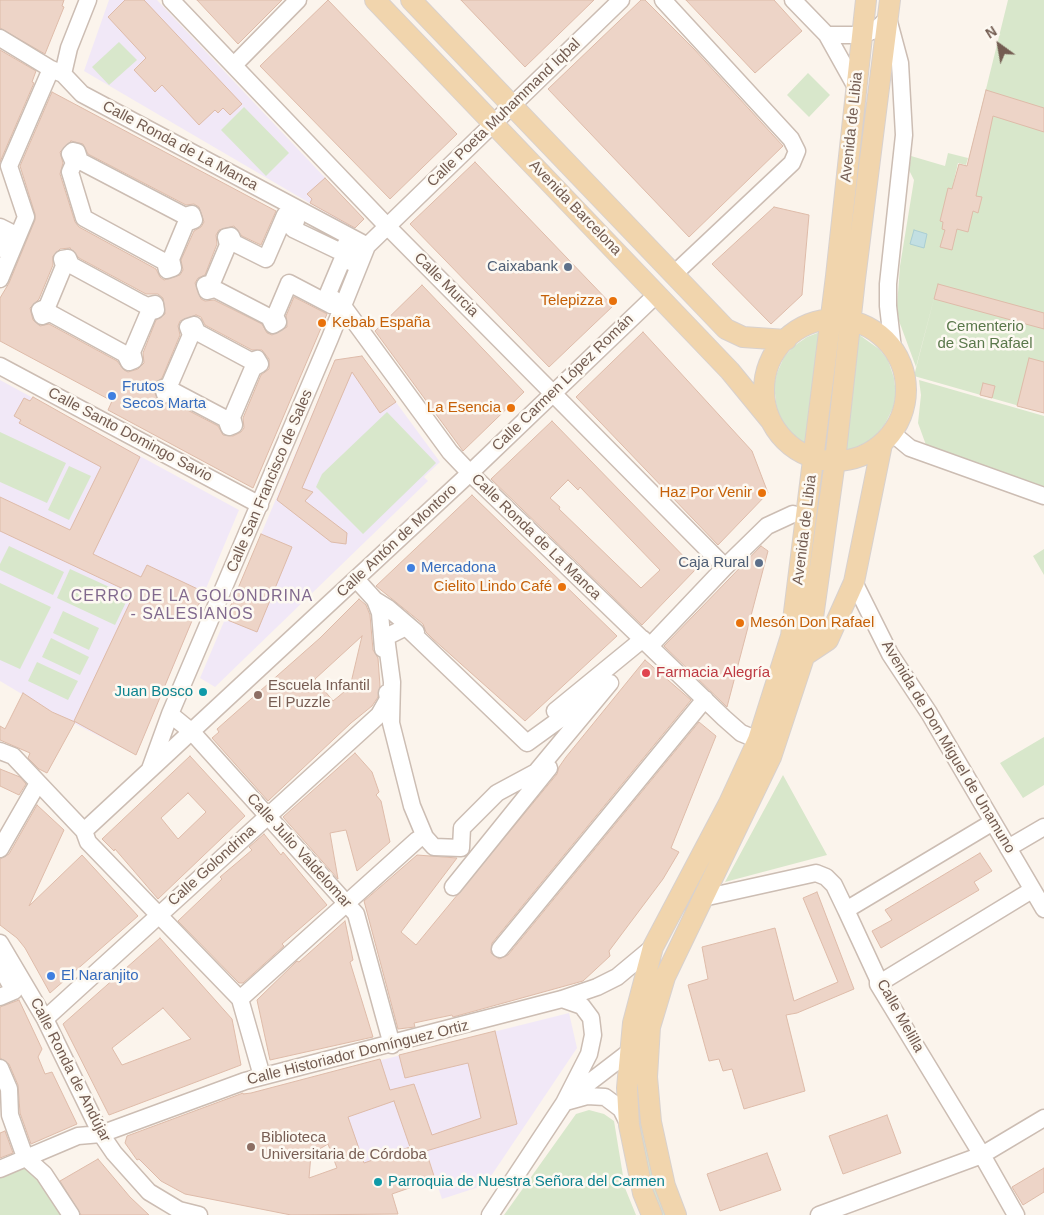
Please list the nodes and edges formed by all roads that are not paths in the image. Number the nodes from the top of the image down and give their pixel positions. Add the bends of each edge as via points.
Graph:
1 (88, 0) edge
2 (171, 0) edge
3 (298, 0) edge
4 (375, 0) edge
5 (411, 0) edge
6 (622, 0) edge
7 (663, 0) edge
8 (793, 0) edge
9 (866, 0) edge
10 (889, 9) edge
11 (827, 35) junction
12 (862, 35) junction
13 (0, 38) edge
14 (234, 65) junction
15 (57, 71) junction
16 (856, 87) junction
17 (511, 104) junction
18 (493, 122) junction
19 (386, 225) junction
20 (0, 227) edge
21 (366, 246) junction
22 (0, 255) edge
23 (68, 258) joint
24 (167, 270) joint
25 (673, 276) junction
26 (0, 279) edge
27 (205, 285) joint
28 (657, 294) junction
29 (343, 306) junction
30 (830, 320) junction
31 (850, 321) junction
32 (190, 335) joint
33 (786, 340) junction
34 (893, 349) junction
35 (0, 366) edge
36 (552, 393) junction
37 (771, 421) junction
38 (887, 438) junction
39 (814, 458) junction
40 (834, 461) junction
41 (470, 473) junction
42 (1044, 496) edge
43 (260, 505) junction
44 (793, 514) dead end
45 (725, 566) junction
46 (356, 579) junction
47 (854, 582) junction
48 (375, 600) junction
49 (646, 642) junction
50 (804, 656) junction
51 (611, 665) junction
52 (705, 699) junction
53 (170, 714) junction
54 (385, 719) junction
55 (192, 732) junction
56 (758, 740) junction
57 (0, 751) edge
58 (150, 769) junction
59 (38, 783) junction
60 (266, 817) junction
61 (993, 822) junction
62 (1044, 827) edge
63 (84, 832) junction
64 (417, 840) junction
65 (1008, 848) junction
66 (0, 849) edge
67 (480, 854) junction
68 (452, 888) dead end
69 (1032, 890) junction
70 (703, 898) junction
71 (346, 903) junction
72 (1044, 909) edge
73 (846, 910) junction
74 (158, 914) junction
75 (0, 944) edge
76 (653, 947) junction
77 (500, 949) dead end
78 (0, 966) edge
79 (878, 984) junction
80 (0, 997) edge
81 (240, 999) junction
82 (562, 999) junction
83 (45, 1019) junction
84 (650, 1028) junction
85 (392, 1045) junction
86 (628, 1052) junction
87 (0, 1068) edge
88 (262, 1076) junction
89 (564, 1103) junction
90 (1044, 1118) edge
91 (629, 1125) junction
92 (101, 1134) junction
93 (982, 1155) junction
94 (25, 1157) junction
95 (0, 1168) edge
96 (71, 1215) edge
97 (199, 1215) edge
98 (490, 1215) edge
99 (652, 1215) edge
100 (676, 1215) edge
101 (819, 1215) edge
102 (1016, 1215) edge

1 - 15 street
2 - 14 street, Calle Murcia
3 - 14 street
4 - 18 main road, Avenida Barcelona
5 - 17 main road, Avenida Barcelona
6 - 17 street, Calle Poeta Muhammand Iqbal
7 - 25 street via 791,139 797,150 792,164
8 - 11 street
9 - 12 main road, Avenida de Libia
10 - 12 street via 877,29
10 - 31 main road, Avenida de Libia
10 - 34 street via 900,63 904,135 888,284
11 - 12 street
11 - 16 street
12 - 16 main road, Avenida de Libia
13 - 15 street, Calle Ronda de La Manca
14 - 19 street, Calle Murcia
15 - 21 street, Calle Ronda de La Manca via 82,94
15 - 26 street via 9,166 26,217
16 - 30 main road, Avenida de Libia
17 - 18 street, Calle Poeta Muhammand Iqbal
17 - 25 main road, Avenida Barcelona
18 - 19 street, Calle Poeta Muhammand Iqbal
18 - 28 main road, Avenida Barcelona
19 - 21 street, Calle San Francisco de Sales
19 - 36 street, Calle Murcia
20 - 22 street via 10,232
21 - 29 street, Calle San Francisco de Sales
23 - 23 street via 62,259 64,266 47,307 40,310 42,316 50,314 125,354 129,362 134,360 132,352 149,312 156,310 155,304 147,306 141,303 71,265
24 - 24 street via 173,268 170,259 186,223 194,220 192,214 185,216 80,161 77,152 73,151 70,154 74,163 70,172 84,218 165,262
25 - 33 main road, Avenida Barcelona via 726,329 743,337
27 - 27 street via 207,291 215,288 269,317 273,325 278,322 275,316 289,283 331,305 334,300 327,296 343,258 353,263 355,250 346,244 341,252 294,229 296,221 285,215 266,259 234,243 231,236 226,238 228,245 212,282
28 - 36 street, Calle Carmen López Román
28 - 37 main road, Avenida Barcelona via 730,371
29 - 41 street, Calle Ronda de La Manca via 450,452
29 - 43 street, Calle San Francisco de Sales
30 - 31 main road
30 - 33 main road via 814,323
30 - 39 main road, Avenida de Libia
31 - 34 main road via 874,331
31 - 40 main road, Avenida de Libia
32 - 32 street via 169,386 163,388 165,394 173,391 226,419 229,427 234,425 232,417 246,384 253,368 260,364 257,359 251,361 197,332 194,325 188,327
33 - 37 main road via 767,369 765,404
34 - 38 main road via 902,365 906,391 901,417
35 - 43 street, Calle Santo Domingo Savio
36 - 41 street, Calle Carmen López Román
36 - 45 street, Calle Murcia
37 - 39 main road, Avenida Barcelona via 781,437 796,450
38 - 40 main road, Avenida Barcelona via 860,456
38 - 42 street
38 - 47 main road
39 - 40 main road, Avenida Barcelona
39 - 56 main road, Avenida de Libia via 791,636
40 - 50 main road, Avenida de Libia via 810,639
41 - 46 street, Calle Antón de Montoro
41 - 49 street, Calle Ronda de La Manca
43 - 53 street, Calle San Francisco de Sales
44 - 45 street via 767,526
45 - 49 street
46 - 48 street
46 - 55 street, Calle Antón de Montoro
47 - 50 main road via 828,640
47 - 61 street, Avenida de Don Miguel de Unamuno via 890,654
48 - 51 street via 482,689 482,694 526,735
48 - 54 street via 380,613 388,699
49 - 51 street
49 - 52 street, Calle Ronda de La Manca
50 - 70 main road, Avenida de Libia via 771,757
51 - 67 street via 614,688
52 - 56 street, Calle Ronda de La Manca via 741,733
52 - 77 street
53 - 55 street, Calle Julio Valdelomar
53 - 58 street, Calle San Francisco de Sales
54 - 54 street via 392,682 386,637 406,627 527,743 610,683 536,772 496,793 462,828 461,848 434,847 425,837
54 - 60 street, Calle Golondrina
54 - 64 street
55 - 58 street, Calle Antón de Montoro
55 - 60 street, Calle Julio Valdelomar
56 - 76 main road, Avenida de Libia via 728,805
57 - 59 street via 13,756
58 - 63 street, Calle Antón de Montoro
59 - 63 street
59 - 66 street
60 - 71 street, Calle Julio Valdelomar
60 - 74 street, Calle Golondrina
61 - 65 street, Avenida de Don Miguel de Unamuno
61 - 73 street
62 - 65 street
63 - 74 street via 88,842
64 - 67 street via 430,850
64 - 71 street
65 - 69 street, Avenida de Don Miguel de Unamuno
67 - 68 street
69 - 72 street, Avenida de Don Miguel de Unamuno
69 - 79 street
70 - 73 street, Calle Melilla via 816,874 826,877 834,885
70 - 84 main road, Avenida de Libia via 666,977
71 - 81 street
71 - 85 street, Calle Julio Valdelomar via 356,914
73 - 79 street, Calle Melilla
74 - 81 street
74 - 83 street, Calle Golondrina
75 - 83 street, Calle Ronda de Andújar
76 - 82 street, Calle Historiador Domínguez Ortiz via 617,976
76 - 86 main road, Avenida de Libia
78 - 80 street via 14,991
79 - 93 street, Calle Melilla
81 - 88 street
82 - 85 street, Calle Historiador Domínguez Ortiz
82 - 89 street via 582,1006 593,1026 589,1054
83 - 92 street, Calle Ronda de Andújar
84 - 86 street
84 - 100 main road, Avenida de Libia via 647,1077 651,1122 665,1186
85 - 88 street, Calle Historiador Domínguez Ortiz
86 - 89 street
86 - 91 main road, Avenida de Libia
87 - 94 street via 9,1089 10,1115
88 - 92 street, Calle Historiador Domínguez Ortiz
89 - 91 street via 587,1096 605,1097 621,1109
89 - 98 street
90 - 93 street
91 - 99 main road, Avenida de Libia via 643,1193
92 - 94 street, Calle Historiador Domínguez Ortiz via 78,1136
92 - 97 street, Calle Ronda de Andújar via 149,1192 179,1210
93 - 101 street
93 - 102 street, Calle Melilla
94 - 95 street, Calle Historiador Domínguez Ortiz
94 - 96 street via 44,1174

